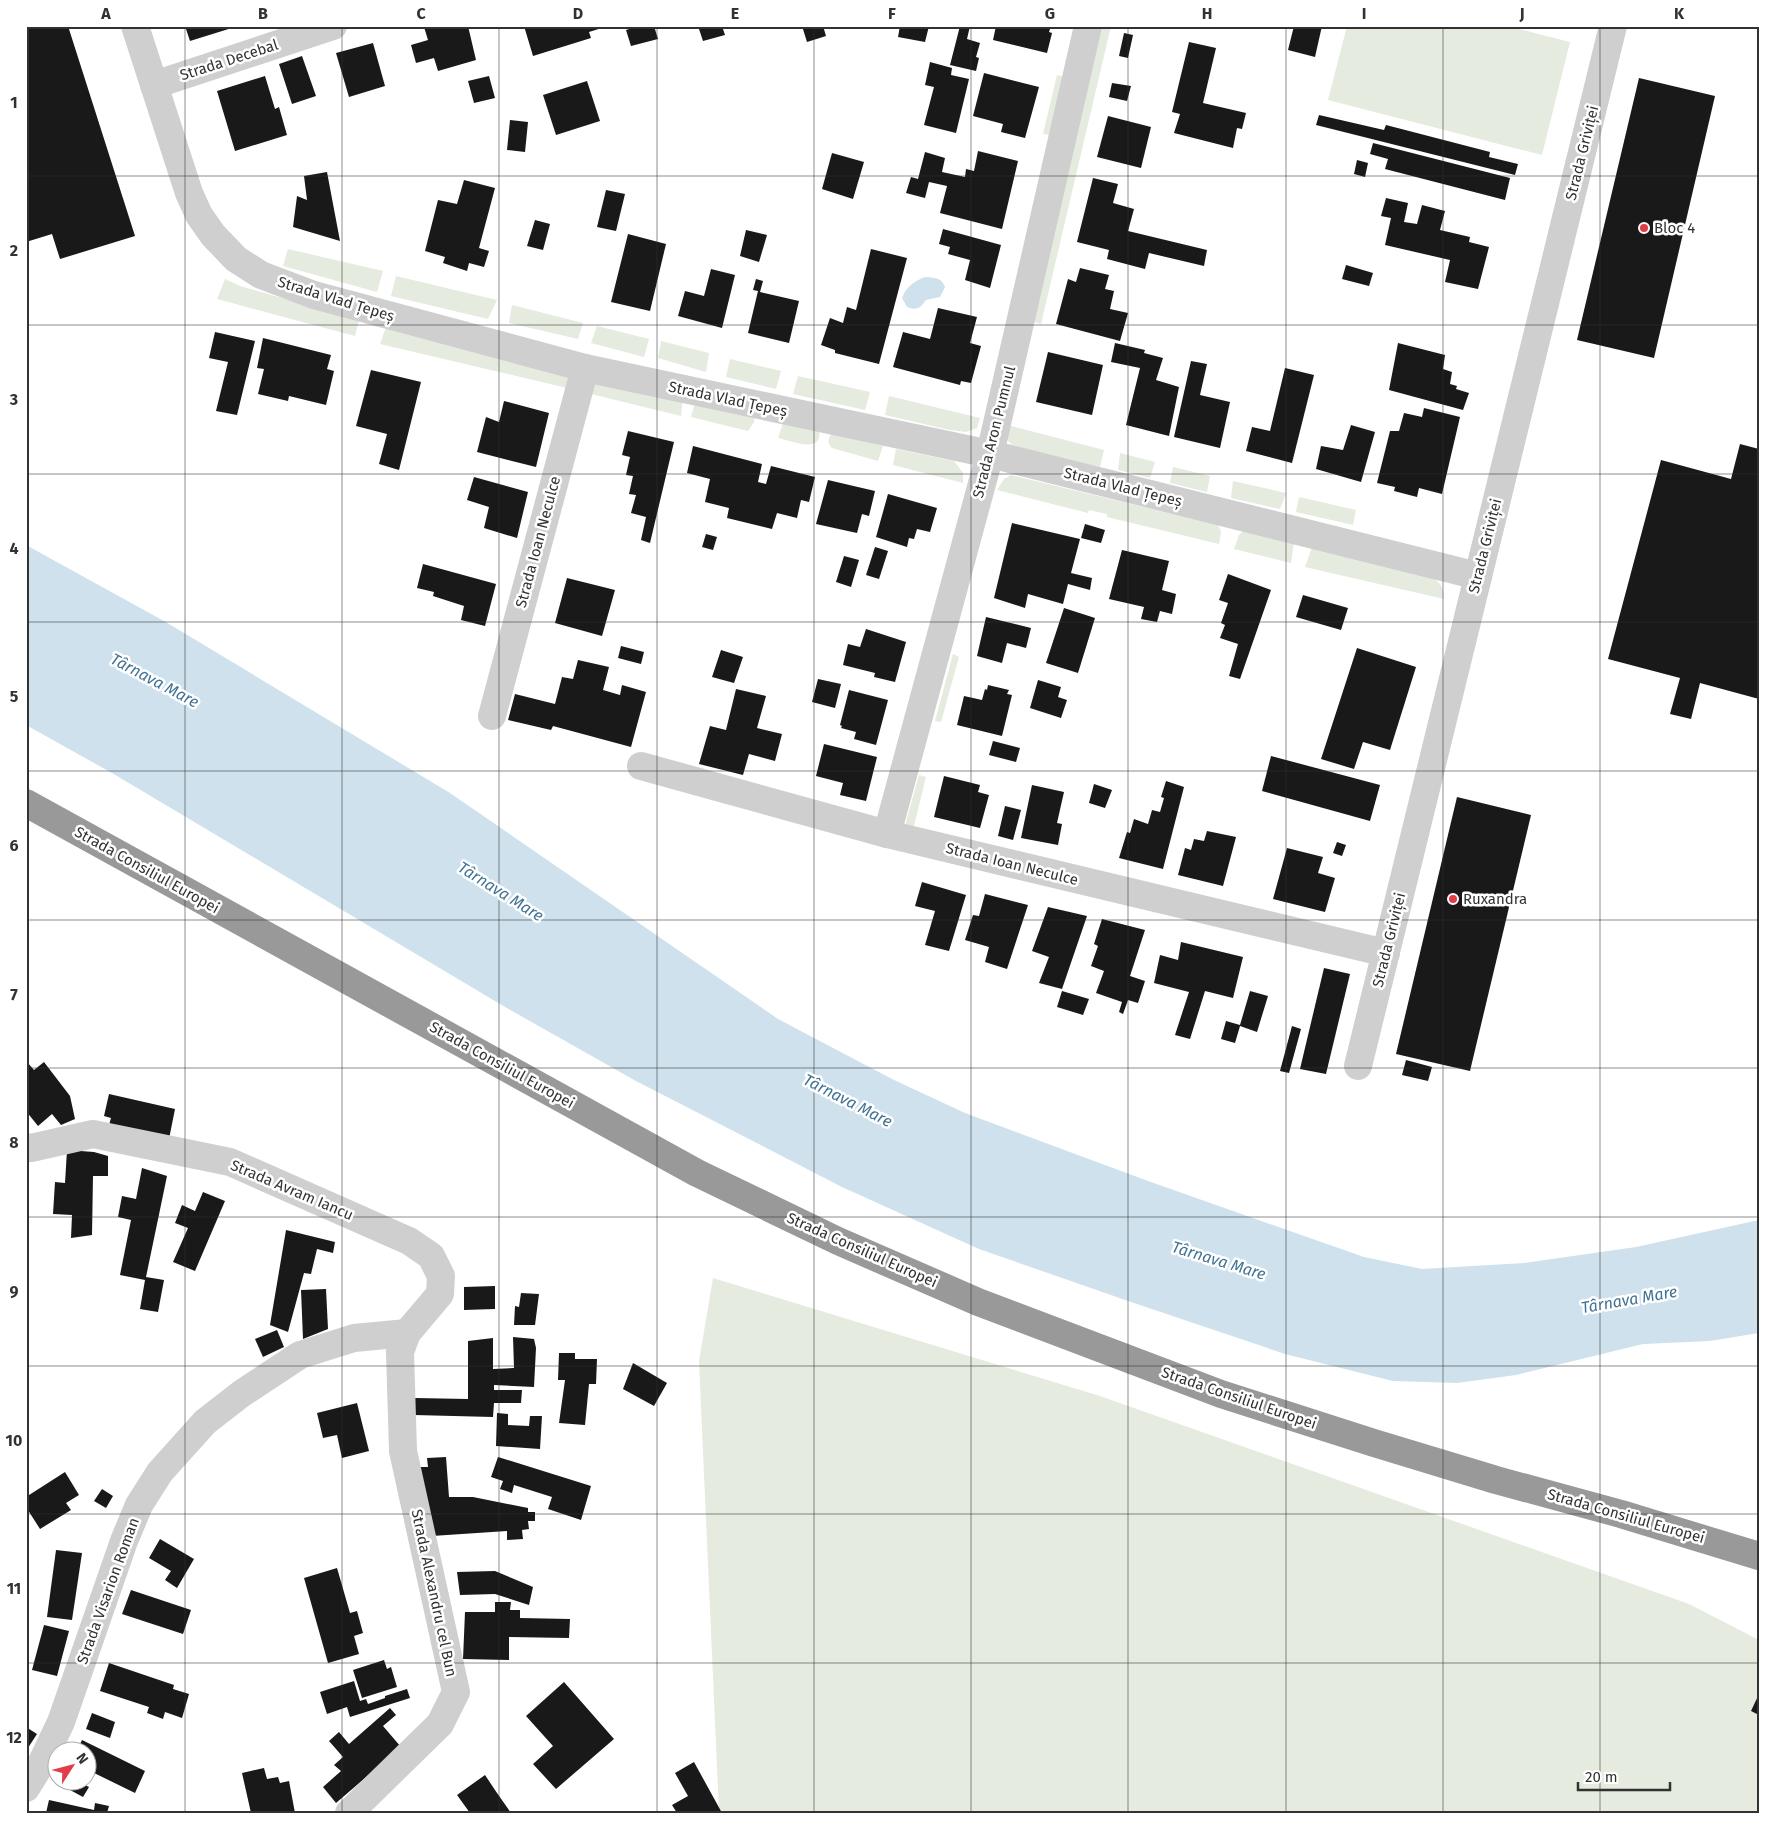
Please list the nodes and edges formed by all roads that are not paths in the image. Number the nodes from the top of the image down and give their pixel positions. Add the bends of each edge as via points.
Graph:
1 (135, 26) edge
2 (333, 26) edge
3 (1088, 26) edge
4 (1613, 26) edge
5 (154, 85) junction
6 (585, 368) junction
7 (990, 454) junction
8 (1478, 576) junction
9 (492, 716) dead end
10 (641, 766) dead end
11 (26, 803) edge
12 (887, 834) junction
13 (1386, 953) junction
14 (1358, 1066) dead end
15 (26, 1147) edge
16 (407, 1333) junction
17 (1759, 1556) edge
18 (26, 1788) edge
19 (349, 1813) edge

1 - 5 street, Strada Vlad Țepeș
2 - 5 street, Strada Decebal
3 - 7 street, Strada Aron Pumnul
4 - 8 street, Strada Griviței
5 - 6 street, Strada Vlad Țepeș via 199,215 236,259 261,275 314,295
6 - 7 street, Strada Vlad Țepeș
6 - 9 street, Strada Ioan Neculce
7 - 8 street, Strada Vlad Țepeș
7 - 12 street, Strada Aron Pumnul
8 - 13 street, Strada Griviței
10 - 12 street, Strada Ioan Neculce
11 - 17 highway, Strada Consiliul Europei via 697,1173 838,1241 978,1302 1221,1394 1487,1477
12 - 13 street, Strada Ioan Neculce
13 - 14 street, Strada Griviței
15 - 16 street, Strada Avram Iancu via 93,1134 230,1162 409,1242 431,1256 441,1276 440,1294
16 - 18 street, Strada Visarion Roman via 354,1338 300,1355 206,1422 160,1472 139,1505 124,1541 61,1722
16 - 19 street, Strada Alexandru cel Bun via 400,1352 403,1451 456,1692 440,1724

